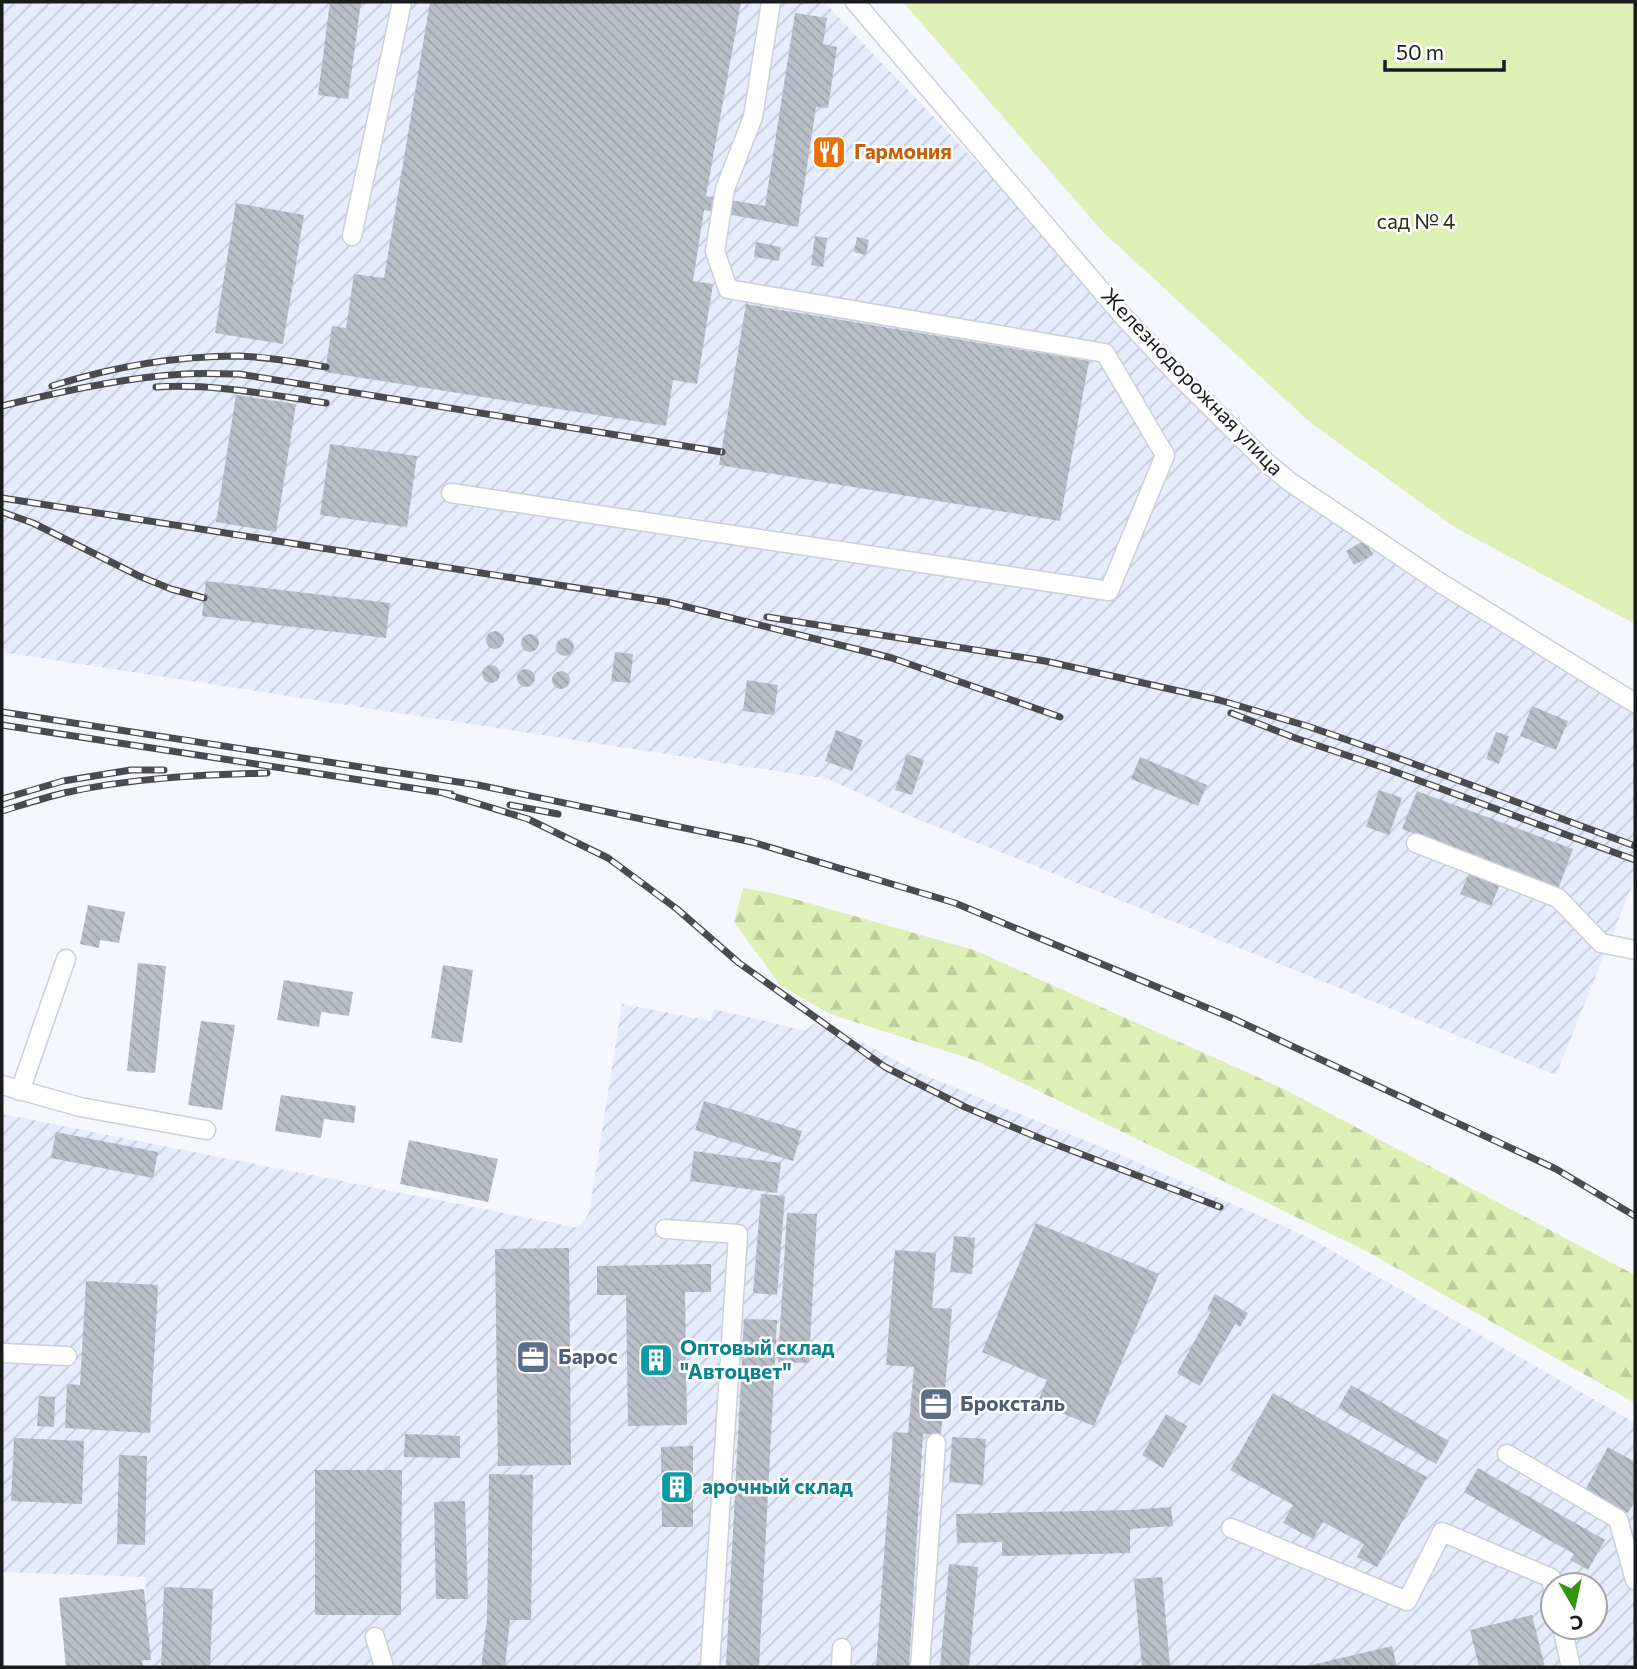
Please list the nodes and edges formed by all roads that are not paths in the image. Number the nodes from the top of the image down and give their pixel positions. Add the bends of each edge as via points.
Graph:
1 (402, 2) edge
2 (771, 2) edge
3 (839, 2) edge
4 (856, 4) edge
5 (352, 236) dead end
6 (451, 493) dead end
7 (1635, 704) edge
8 (1416, 843) dead end
9 (1635, 950) edge
10 (66, 959) dead end
11 (2, 1086) edge
12 (20, 1091) junction
13 (206, 1130) dead end
14 (665, 1229) dead end
15 (2, 1353) edge
16 (67, 1356) dead end
17 (936, 1443) dead end
18 (1507, 1454) dead end
19 (1231, 1528) dead end
20 (1539, 1573) edge
21 (1635, 1580) edge
22 (375, 1637) dead end
23 (1565, 1641) edge
24 (842, 1648) dead end
25 (384, 1667) edge
26 (710, 1667) edge
27 (841, 1667) edge
28 (920, 1667) edge
29 (1571, 1667) edge

1 - 5 street
2 - 6 street via 753,117 725,189 715,251 728,289 1105,353 1166,455 1109,590
3 - 4 street
4 - 7 street, Железнодорожная улица via 1122,315 1266,462 1439,582
8 - 9 street via 1558,898 1601,943
10 - 12 street
11 - 12 street
12 - 13 street
14 - 26 street via 738,1234
15 - 16 street
17 - 28 street
18 - 21 street via 1618,1520
19 - 20 street via 1407,1601 1442,1532
22 - 25 street
23 - 29 street
24 - 27 street

